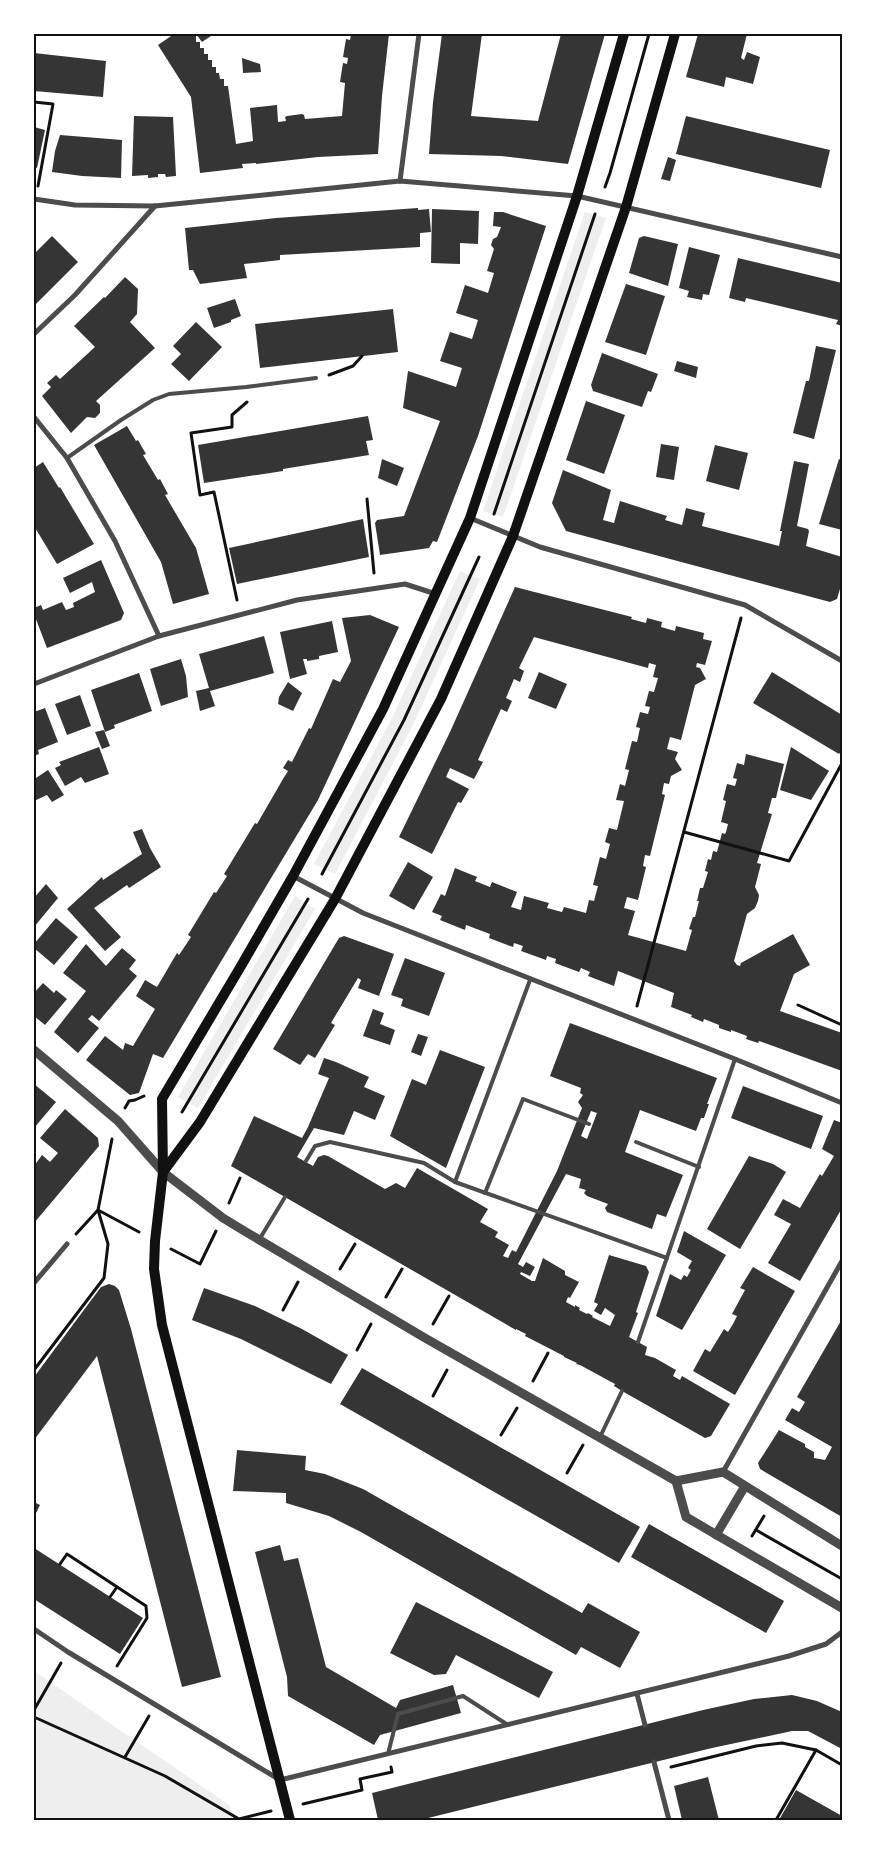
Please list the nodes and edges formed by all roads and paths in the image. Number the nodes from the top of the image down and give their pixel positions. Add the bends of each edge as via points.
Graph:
1 (419, 34) edge
2 (624, 34) edge
3 (649, 34) edge
4 (675, 34) edge
5 (34, 102) edge
6 (400, 181) junction
7 (578, 196) junction
8 (35, 199) edge
9 (599, 201) junction
10 (155, 206) junction
11 (626, 207) junction
12 (842, 257) edge
13 (34, 334) edge
14 (362, 356) dead end
15 (316, 378) joint
16 (246, 387) junction
17 (34, 417) edge
18 (68, 458) junction
19 (367, 499) dead end
20 (470, 518) junction
21 (489, 526) junction
22 (513, 536) junction
23 (458, 547) junction
24 (479, 556) junction
25 (500, 566) junction
26 (375, 589) junction
27 (436, 595) junction
28 (745, 606) junction
29 (240, 615) junction
30 (159, 636) junction
31 (842, 661) edge
32 (34, 684) edge
33 (842, 766) edge
34 (684, 832) junction
35 (293, 876) junction
36 (315, 888) junction
37 (335, 899) junction
38 (530, 980) junction
39 (798, 1005) dead end
40 (633, 1020) junction
41 (842, 1025) edge
42 (34, 1050) edge
43 (735, 1059) junction
44 (842, 1103) edge
45 (182, 1112) dead end
46 (118, 1121) junction
47 (589, 1124) dead end
48 (636, 1142) dead end
49 (306, 1161) dead end
50 (699, 1166) junction
51 (163, 1172) junction
52 (240, 1178) dead end
53 (455, 1182) junction
54 (485, 1193) junction
55 (284, 1197) dead end
56 (98, 1210) junction
57 (223, 1218) junction
58 (260, 1240) junction
59 (155, 1241) junction
60 (67, 1244) joint
61 (355, 1244) dead end
62 (667, 1258) junction
63 (842, 1262) edge
64 (306, 1268) junction
65 (34, 1283) edge
66 (332, 1284) junction
67 (448, 1296) dead end
68 (283, 1310) dead end
69 (425, 1338) junction
70 (638, 1342) dead end
71 (455, 1355) junction
72 (34, 1370) edge
73 (622, 1391) dead end
74 (433, 1396) dead end
75 (591, 1431) junction
76 (600, 1437) junction
77 (723, 1472) junction
78 (567, 1473) dead end
79 (676, 1481) junction
80 (745, 1486) junction
81 (772, 1502) junction
82 (756, 1530) junction
83 (716, 1535) junction
84 (842, 1546) edge
85 (743, 1551) junction
86 (60, 1564) dead end
87 (842, 1579) edge
88 (117, 1587) junction
89 (110, 1597) dead end
90 (842, 1608) edge
91 (34, 1629) edge
92 (842, 1632) edge
93 (68, 1652) junction
94 (110, 1677) junction
95 (637, 1694) junction
96 (155, 1704) junction
97 (34, 1710) edge
98 (34, 1717) edge
99 (645, 1724) dead end
100 (508, 1725) junction
101 (816, 1750) junction
102 (388, 1754) junction
103 (126, 1757) junction
104 (654, 1762) dead end
105 (842, 1765) edge
106 (656, 1770) junction
107 (386, 1772) dead end
108 (280, 1780) junction
109 (338, 1795) dead end
110 (238, 1820) edge
111 (290, 1820) edge
112 (669, 1820) edge
113 (776, 1820) edge

1 - 6 street
2 - 7 main road
3 - 9 path via 610,173
4 - 11 main road
5 - 8 path via 53,104
6 - 7 street
6 - 10 street
7 - 9 street
7 - 20 main road
8 - 10 street via 75,205
9 - 11 street
9 - 21 path
10 - 13 street via 75,295
11 - 12 street
11 - 22 main road
14 - 15 path via 354,366
15 - 16 lane
16 - 18 lane via 169,394 153,400
16 - 29 path via 248,402 232,415 232,427 191,433 200,495 214,492
17 - 18 street
18 - 30 street via 115,541
19 - 26 path
20 - 21 street
20 - 23 main road
21 - 22 street
22 - 25 main road
22 - 28 street via 540,547
23 - 24 path
23 - 27 main road
24 - 25 path
24 - 36 path via 404,720
25 - 37 main road via 442,699
26 - 27 street via 405,584
26 - 29 street via 297,600
27 - 35 main road via 383,709
28 - 31 street
28 - 34 path
29 - 30 street
30 - 32 street
33 - 34 path via 789,861
34 - 40 path
35 - 36 street
35 - 51 main road via 162,1099
36 - 37 street
36 - 45 path
37 - 38 street
37 - 51 main road via 205,1114
38 - 40 street
38 - 53 lane
39 - 41 path
40 - 43 street
42 - 46 street
43 - 44 street
43 - 50 lane
46 - 51 street
46 - 56 path
47 - 54 lane via 523,1099
48 - 50 lane
49 - 53 lane via 314,1146 330,1142 424,1163
50 - 62 lane
51 - 57 street
51 - 59 main road
52 - 57 path
53 - 54 lane
54 - 62 lane
55 - 58 lane
56 - 59 path
56 - 60 path
56 - 72 path via 108,1244 104,1278
57 - 58 street
57 - 59 path via 200,1264
58 - 64 street
59 - 108 main road via 154,1269 162,1325
60 - 65 street
61 - 66 path
62 - 70 lane
63 - 77 street
64 - 66 street
64 - 68 path
66 - 69 street
67 - 69 path
69 - 71 street
71 - 74 path
71 - 75 street
73 - 76 lane
75 - 76 street
75 - 78 path
76 - 79 street
77 - 79 street
77 - 80 street
79 - 83 street via 686,1517
80 - 81 street
80 - 83 street
81 - 82 path
81 - 84 street
82 - 85 path
82 - 87 path
83 - 85 street
85 - 90 street
86 - 88 path via 66,1554
88 - 89 path
88 - 94 path via 146,1606 147,1618
91 - 93 street
92 - 95 street via 826,1644 789,1656
93 - 94 street
93 - 97 path
94 - 96 street
95 - 99 street
95 - 100 street
96 - 103 path
96 - 108 street
98 - 103 path
100 - 102 street
100 - 102 lane via 463,1696 398,1714
101 - 105 path
101 - 106 path via 782,1742
101 - 113 path
102 - 108 street
103 - 110 path via 165,1776
104 - 106 street
106 - 112 street
107 - 109 path via 360,1779 362,1790
108 - 111 main road

